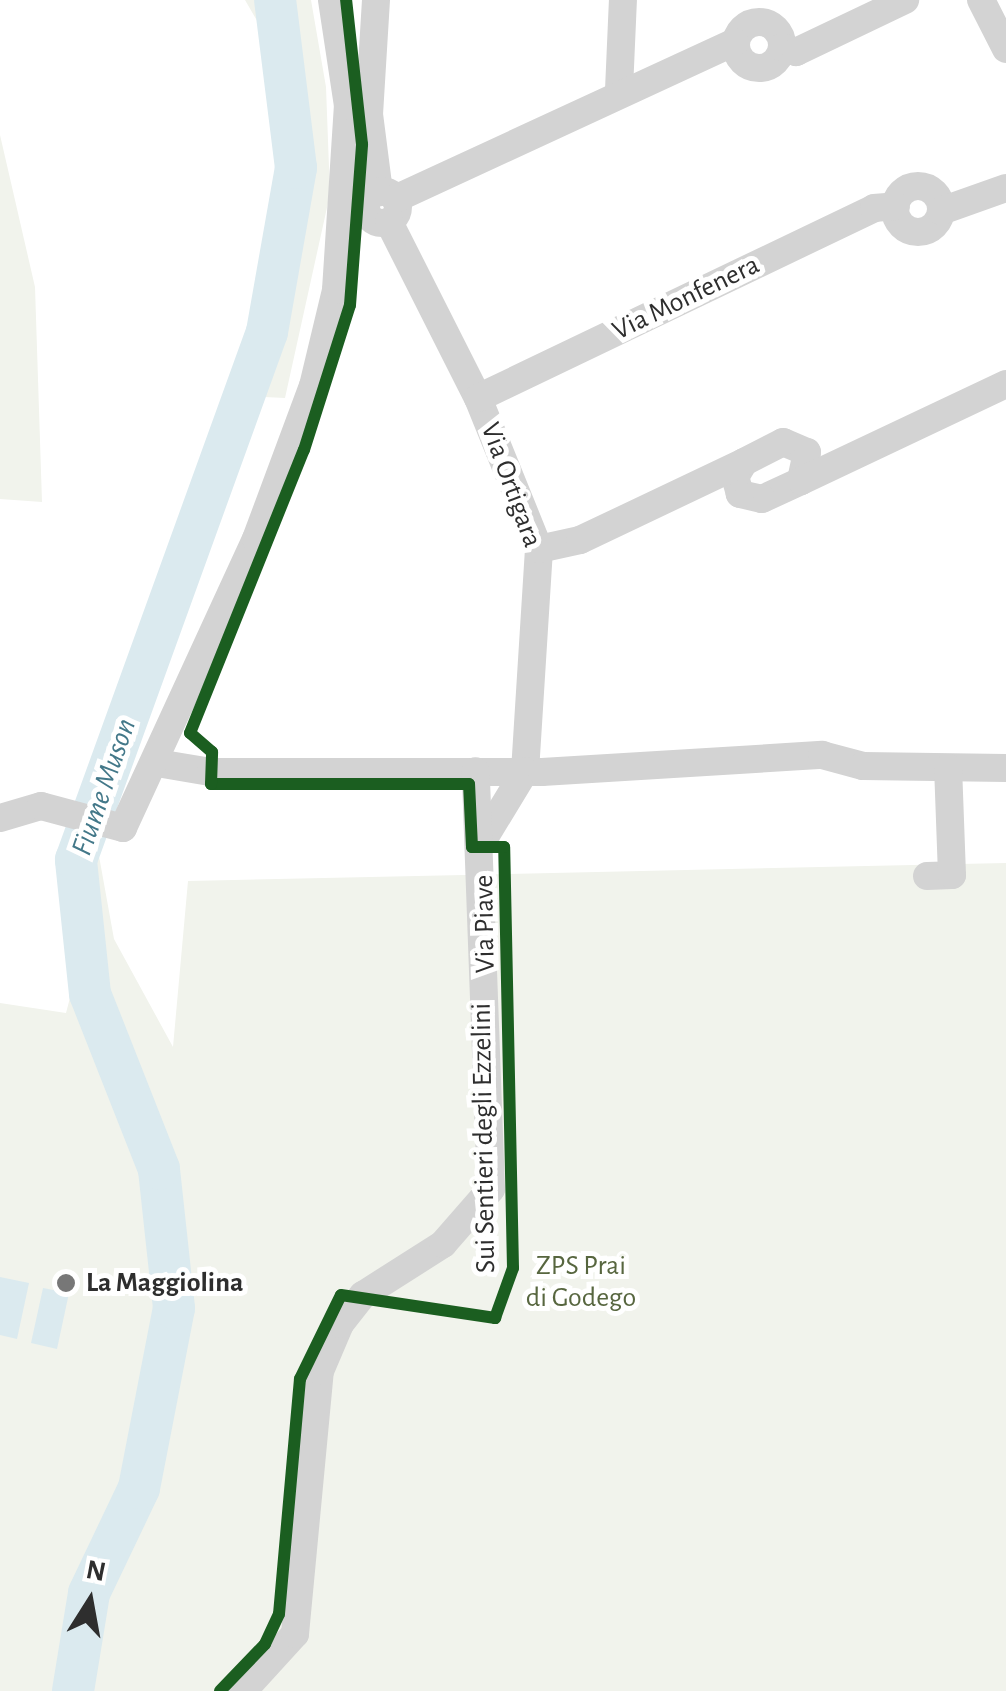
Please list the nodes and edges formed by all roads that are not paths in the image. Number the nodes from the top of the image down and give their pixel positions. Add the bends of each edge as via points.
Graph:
1 (332, 0) edge
2 (376, 0) edge
3 (623, 0) edge
4 (905, 0) edge
5 (981, 0) edge
6 (1006, 49) edge
7 (619, 90) junction
8 (1006, 188) edge
9 (388, 204) junction
10 (1006, 384) edge
11 (478, 398) junction
12 (807, 452) junction
13 (835, 463) junction
14 (730, 476) junction
15 (801, 481) junction
16 (539, 549) junction
17 (157, 763) junction
18 (948, 768) junction
19 (1006, 768) edge
20 (476, 771) junction
21 (525, 771) junction
22 (0, 818) edge
23 (483, 844) junction
24 (927, 876) dead end
25 (243, 1691) edge

1 - 17 street via 348,169 328,334 262,524
2 - 9 street, Via Ortigara via 369,114
3 - 7 street
4 - 7 street via 796,52 782,46 772,26 757,22 735,42
5 - 6 street
7 - 9 street
8 - 11 street, Via Monfenera via 942,210 935,226 910,232 896,206 874,208
9 - 11 street, Via Ortigara
10 - 13 street
11 - 16 street, Via Ortigara
12 - 13 street
12 - 14 street via 783,442
12 - 15 street
13 - 15 street
14 - 15 street via 762,498
14 - 16 street via 580,540
16 - 21 street, Via Ortigara
17 - 20 street via 211,772
17 - 22 street via 138,810 110,829 41,806
18 - 19 street
18 - 21 street via 822,755
18 - 24 street via 952,874
20 - 21 street
20 - 23 street, Via Piave
21 - 23 street, Via Piave
23 - 25 street, Via Piave via 491,1189 443,1244 363,1295 340,1324 320,1371 294,1634

